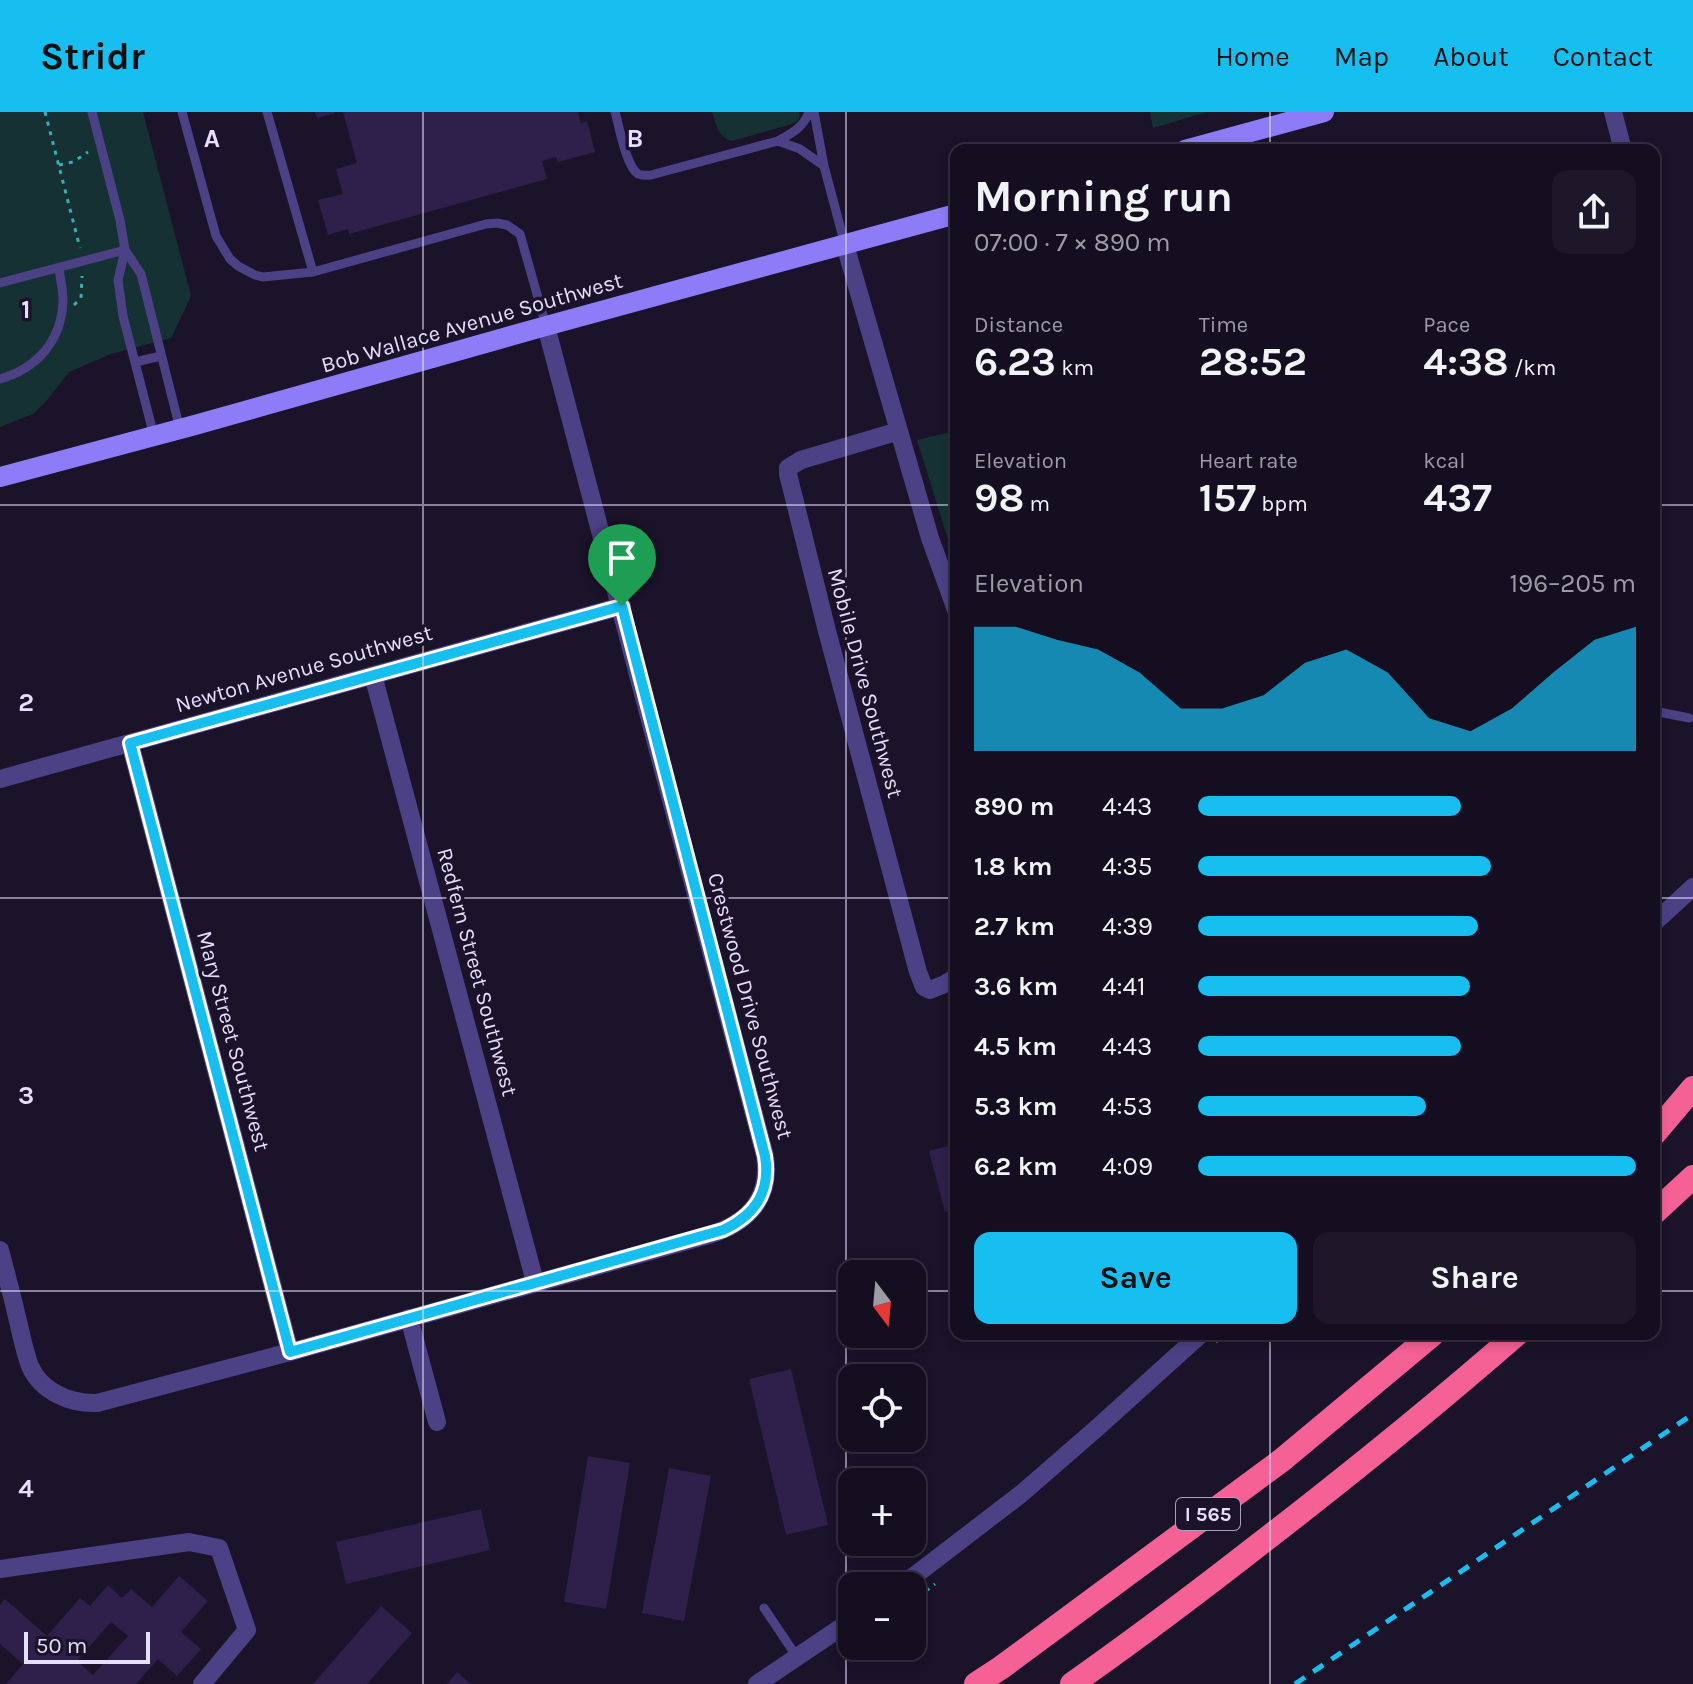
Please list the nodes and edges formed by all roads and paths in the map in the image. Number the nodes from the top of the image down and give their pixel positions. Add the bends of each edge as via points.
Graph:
1 (45, 112) edge
2 (92, 112) edge
3 (182, 112) edge
4 (267, 112) edge
5 (615, 112) edge
6 (812, 112) edge
7 (1324, 112) edge
8 (1613, 112) edge
9 (778, 141) junction
10 (1207, 144) edge
11 (1621, 144) edge
12 (102, 148) junction
13 (59, 165) junction
14 (824, 166) junction
15 (950, 216) edge
16 (845, 245) junction
17 (125, 250) junction
18 (81, 252) dead end
19 (59, 268) junction
20 (313, 272) junction
21 (81, 273) dead end
22 (0, 283) edge
23 (62, 304) junction
24 (546, 326) junction
25 (161, 356) junction
26 (135, 362) junction
27 (0, 379) edge
28 (180, 429) junction
29 (899, 431) junction
30 (154, 436) junction
31 (0, 477) edge
32 (950, 593) edge
33 (622, 606) junction
34 (373, 675) junction
35 (1660, 712) edge
36 (1689, 718) dead end
37 (130, 743) junction
38 (0, 779) edge
39 (1693, 887) edge
40 (1660, 917) edge
41 (950, 981) edge
42 (1693, 1088) edge
43 (1693, 1103) edge
44 (1660, 1129) edge
45 (1660, 1131) edge
46 (1693, 1177) edge
47 (1693, 1195) edge
48 (1660, 1207) edge
49 (1660, 1218) edge
50 (0, 1250) edge
51 (535, 1282) junction
52 (409, 1318) junction
53 (1194, 1340) edge
54 (1426, 1340) edge
55 (1510, 1340) edge
56 (290, 1352) junction
57 (437, 1422) dead end
58 (0, 1569) edge
59 (919, 1572) edge
60 (764, 1608) dead end
61 (838, 1629) edge
62 (797, 1657) junction
63 (202, 1684) edge
64 (757, 1684) edge
65 (976, 1684) edge
66 (1072, 1684) edge

1 - 13 path
2 - 12 lane
3 - 20 lane via 216,236 230,259 263,277
4 - 20 lane
5 - 9 lane via 630,163 643,175
6 - 9 lane
6 - 14 lane
7 - 10 main road
8 - 11 street
9 - 14 lane
12 - 13 path
12 - 17 lane
13 - 18 path
14 - 16 lane
15 - 16 main road, Bob Wallace Avenue Southwest
16 - 24 main road, Bob Wallace Avenue Southwest
16 - 29 street
17 - 19 lane
17 - 25 lane via 141,274
17 - 26 lane via 119,296
19 - 22 lane
19 - 23 lane
20 - 24 lane via 469,228 507,225 523,241
21 - 23 path via 80,301
23 - 27 lane via 56,334 44,354
24 - 28 main road, Bob Wallace Avenue Southwest
24 - 33 street, Crestwood Drive Southwest
25 - 26 lane
25 - 28 lane
26 - 30 lane
28 - 30 main road, Bob Wallace Avenue Southwest
29 - 32 street
29 - 41 street, Mobile Drive Southwest via 801,460 788,468 788,474 918,972 930,990
30 - 31 main road, Bob Wallace Avenue Southwest
33 - 34 street, Newton Avenue Southwest
33 - 51 street, Crestwood Drive Southwest via 765,1156 766,1179 753,1209 723,1230
34 - 37 street, Newton Avenue Southwest
34 - 51 street, Redfern Street Southwest
35 - 36 lane
37 - 38 street, Newton Avenue Southwest
37 - 56 street, Mary Street Southwest
39 - 40 street
42 - 44 highway
43 - 45 highway
46 - 48 highway
47 - 49 highway
50 - 56 street, Crestwood Drive Southwest via 35,1375 77,1403 110,1401
51 - 52 street, Crestwood Drive Southwest
52 - 56 street, Crestwood Drive Southwest
52 - 57 street
53 - 59 street via 1021,1494
54 - 65 highway, I 565 via 1282,1460
55 - 66 highway, I 565 via 1312,1504
58 - 63 street via 189,1542 219,1548 247,1630
60 - 62 lane
61 - 62 street
62 - 64 street

